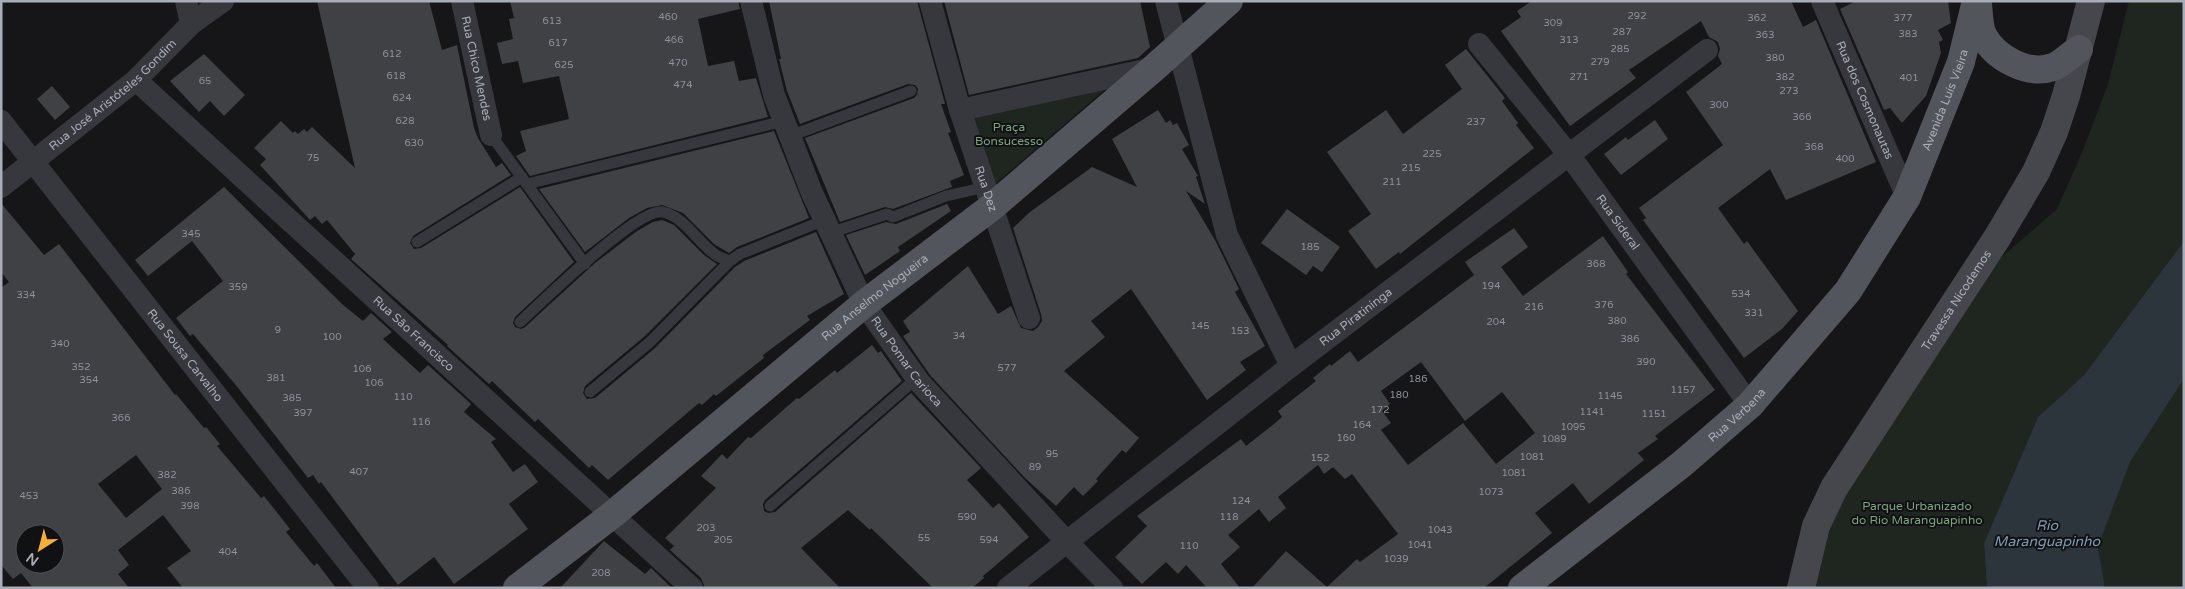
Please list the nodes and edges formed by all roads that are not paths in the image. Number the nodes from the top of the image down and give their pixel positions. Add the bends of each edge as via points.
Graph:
1 (186, 1) edge
2 (222, 1) edge
3 (462, 1) edge
4 (751, 1) edge
5 (930, 1) edge
6 (1166, 1) edge
7 (1229, 1) edge
8 (1822, 1) edge
9 (1977, 1) edge
10 (2091, 1) edge
11 (191, 24) junction
12 (1479, 44) dead end
13 (1178, 46) junction
14 (2079, 49) junction
15 (1707, 50) dead end
16 (1154, 68) junction
17 (136, 80) junction
18 (911, 92) dead end
19 (960, 110) junction
20 (1, 121) edge
21 (787, 128) junction
22 (491, 134) joint
23 (1570, 156) junction
24 (33, 161) junction
25 (525, 180) junction
26 (1, 187) edge
27 (989, 196) junction
28 (1907, 197) junction
29 (828, 227) junction
30 (418, 242) dead end
31 (730, 261) junction
32 (585, 264) junction
33 (864, 304) junction
34 (1029, 318) dead end
35 (520, 322) dead end
36 (1291, 366) junction
37 (917, 378) junction
38 (590, 392) dead end
39 (1750, 405) junction
40 (770, 506) dead end
41 (612, 515) junction
42 (1066, 541) junction
43 (368, 588) edge
44 (517, 588) edge
45 (692, 588) edge
46 (1008, 588) edge
47 (1112, 588) edge
48 (1522, 588) edge
49 (1801, 588) edge

1 - 11 street
2 - 11 street, Rua José Aristóteles Gondim
3 - 22 street, Rua Chico Mendes
4 - 21 street, Rua Pomar Carioca via 774,94
5 - 19 street, Rua Dez
6 - 13 street
7 - 13 main road, Rua Anselmo Nogueira
8 - 28 street, Rua dos Cosmonautas
9 - 14 main road via 1982,34 1996,51 2014,64 2036,70 2054,67
9 - 28 main road, Avenida Luís Vieira via 1961,62
10 - 14 main road, Travessa Nicodemos
11 - 17 street, Rua José Aristóteles Gondim
12 - 23 street, Rua Sideral
13 - 16 main road, Rua Anselmo Nogueira
13 - 36 street via 1227,235
14 - 49 main road, Travessa Nicodemos via 2054,132 2036,172 1992,246 1834,488 1816,526
15 - 23 street, Rua Piratininga
16 - 19 street
16 - 27 main road, Rua Anselmo Nogueira
17 - 24 street, Rua José Aristóteles Gondim
17 - 41 street, Rua São Francisco
18 - 21 lane
19 - 27 street, Rua Dez
20 - 24 street, Rua Sousa Carvalho
21 - 25 lane
21 - 29 street, Rua Pomar Carioca
22 - 25 lane
23 - 36 street, Rua Piratininga
23 - 39 street, Rua Sideral
24 - 26 street, Rua José Aristóteles Gondim
24 - 43 street, Rua Sousa Carvalho
25 - 30 lane
25 - 32 lane
27 - 29 lane via 946,196 893,217 887,214
27 - 33 main road, Rua Anselmo Nogueira
27 - 34 street, Rua Dez
28 - 39 main road, Rua Verbena via 1848,290
29 - 31 lane via 740,254
29 - 33 street, Rua Pomar Carioca
31 - 32 lane via 716,256 679,220 663,212 654,212 627,227
31 - 38 lane via 650,342
32 - 35 lane
33 - 37 street, Rua Pomar Carioca
33 - 41 main road, Rua Anselmo Nogueira
36 - 42 street, Rua Piratininga
37 - 40 lane
37 - 42 street, Rua Pomar Carioca
39 - 48 main road, Rua Verbena via 1682,464
41 - 44 main road, Rua Anselmo Nogueira
41 - 45 street, Rua São Francisco
42 - 46 street, Rua Piratininga
42 - 47 street, Rua Pomar Carioca

